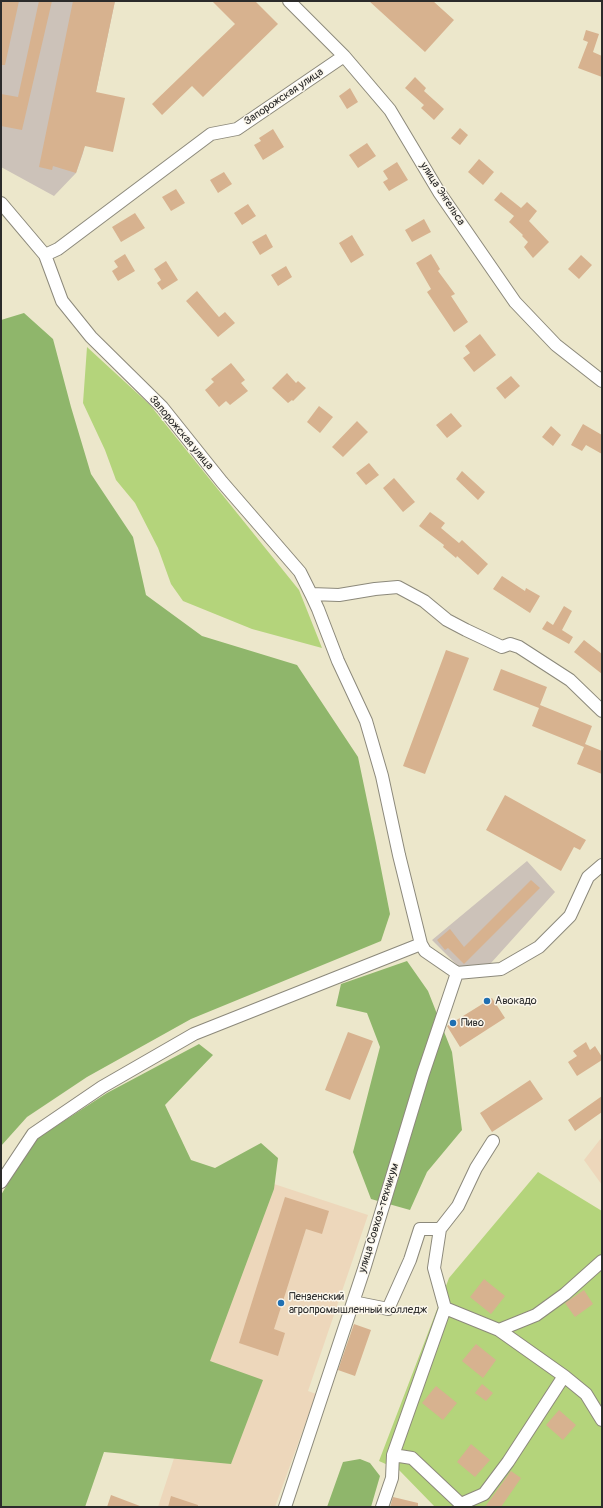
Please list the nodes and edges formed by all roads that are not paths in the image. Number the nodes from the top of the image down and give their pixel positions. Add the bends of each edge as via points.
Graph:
1 (289, 1) edge
2 (344, 56) junction
3 (1, 203) edge
4 (45, 255) junction
5 (602, 381) edge
6 (311, 594) junction
7 (602, 711) edge
8 (602, 865) edge
9 (421, 944) junction
10 (457, 973) junction
11 (493, 1141) dead end
12 (1, 1182) edge
13 (440, 1229) junction
14 (602, 1261) edge
15 (353, 1302) junction
16 (445, 1308) junction
17 (499, 1330) junction
18 (564, 1376) junction
19 (602, 1420) edge
20 (393, 1455) junction
21 (463, 1506) edge
22 (285, 1507) edge
23 (382, 1507) edge

1 - 2 street, улица Энгельса
2 - 4 street, Запорожская улица via 237,129 211,134 58,249
2 - 5 street, улица Энгельса via 390,110 439,192 515,302 556,346
3 - 4 street
4 - 6 street, Запорожская улица via 62,301 91,337 162,407 222,482 300,572
6 - 7 street via 340,595 375,588 398,587 424,601 447,620 466,630 502,647 510,644 519,647 570,680
6 - 9 street, Запорожская улица via 366,721 382,776
8 - 10 street via 588,877 570,916 539,947 501,969
9 - 10 street via 425,951
9 - 12 street via 194,1034 102,1087 33,1134
10 - 15 street, улица Совхоз-техникум
11 - 13 street via 476,1168 458,1206
13 - 15 street via 420,1229 410,1260 388,1309
13 - 16 street via 434,1268
14 - 17 street via 565,1294 536,1315
15 - 22 street, улица Совхоз-техникум
16 - 17 street
16 - 20 street
17 - 18 street
18 - 19 street via 586,1394
18 - 21 street via 484,1494
20 - 21 street via 412,1458
20 - 23 street via 392,1478

